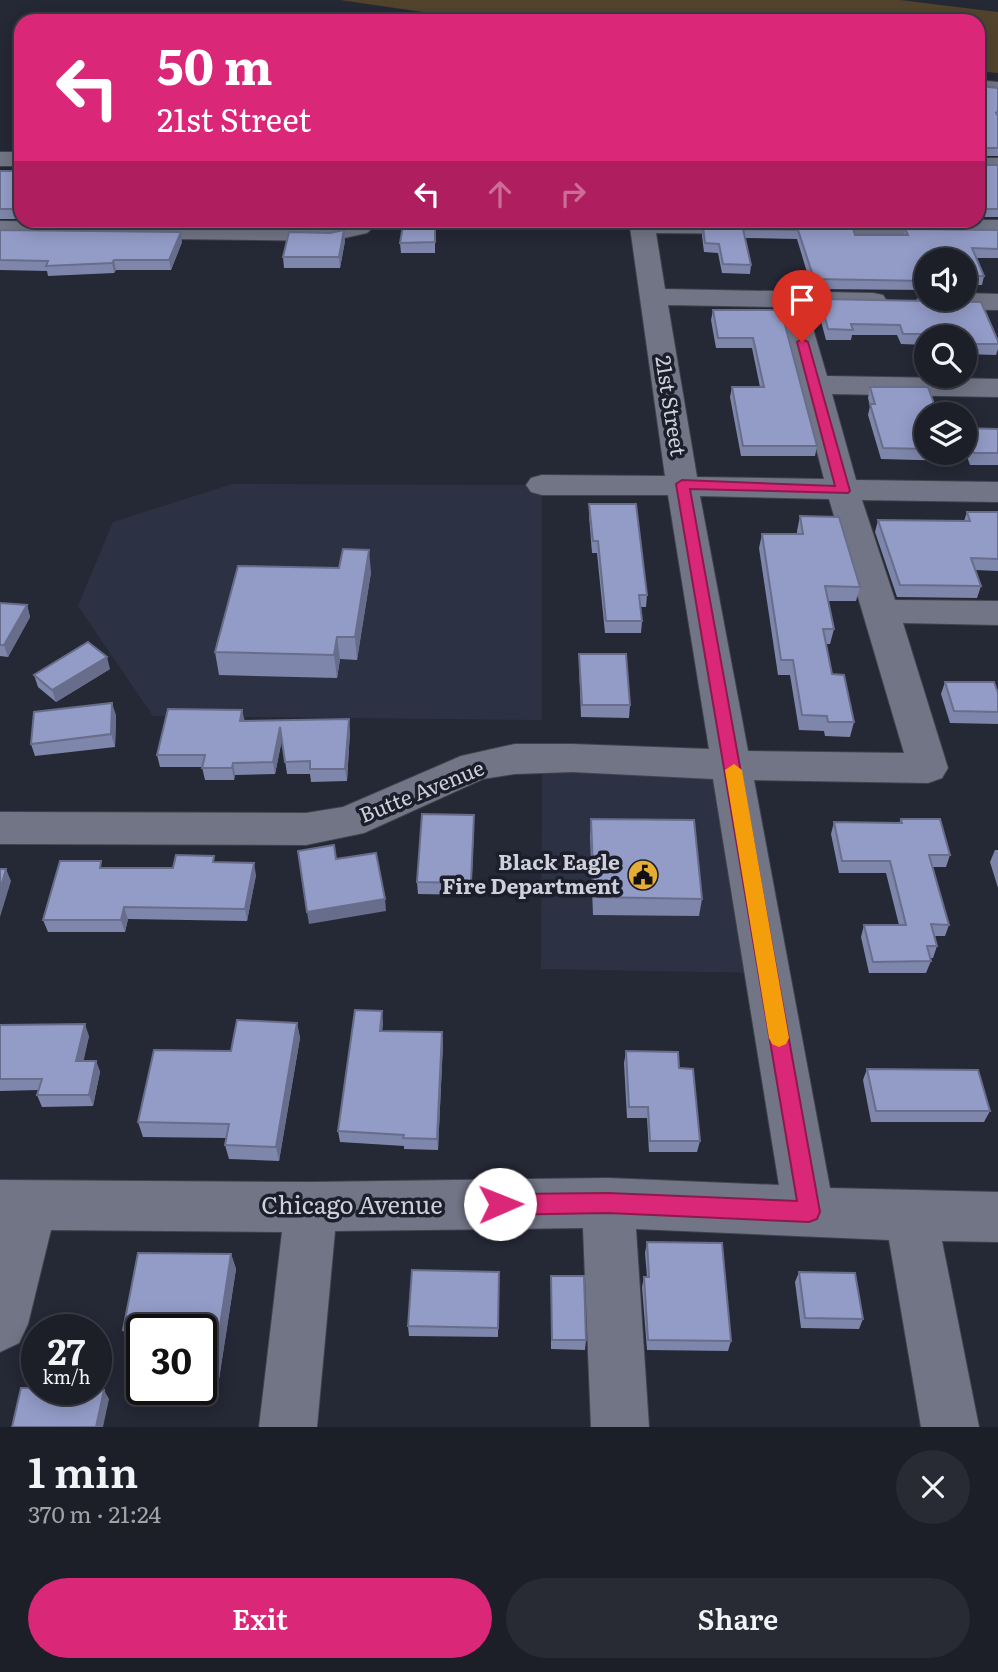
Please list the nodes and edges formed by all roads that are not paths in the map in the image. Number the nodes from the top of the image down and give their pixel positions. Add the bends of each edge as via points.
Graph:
1 (349, 228) edge
2 (642, 228) edge
3 (0, 229) edge
4 (652, 297) junction
5 (791, 299) junction
6 (998, 302) edge
7 (814, 386) junction
8 (998, 388) edge
9 (682, 484) junction
10 (542, 485) dead end
11 (843, 491) junction
12 (998, 492) edge
13 (881, 611) junction
14 (998, 613) edge
15 (733, 765) junction
16 (0, 828) edge
17 (608, 1203) junction
18 (16, 1205) edge
19 (311, 1207) junction
20 (809, 1212) junction
21 (911, 1216) junction
22 (998, 1217) edge
23 (0, 1324) edge
24 (288, 1427) edge
25 (620, 1427) edge
26 (950, 1427) edge

1 - 3 street via 331,233
2 - 4 street, 21st Street
4 - 5 street
4 - 9 street, 21st Street
5 - 6 street
5 - 7 street
7 - 8 street
7 - 11 street
9 - 10 street
9 - 11 street
9 - 15 street, 21st Street
11 - 12 street
11 - 13 street
13 - 14 street
13 - 15 street, Butte Avenue via 928,768
15 - 16 street, Butte Avenue via 515,760 475,766 349,822 306,829
15 - 20 street, 21st Street
17 - 19 street, Chicago Avenue
17 - 20 street, Chicago Avenue
17 - 25 street
18 - 19 street, Chicago Avenue
18 - 23 street
19 - 24 street
20 - 21 street, Chicago Avenue
21 - 22 street, Chicago Avenue
21 - 26 street

